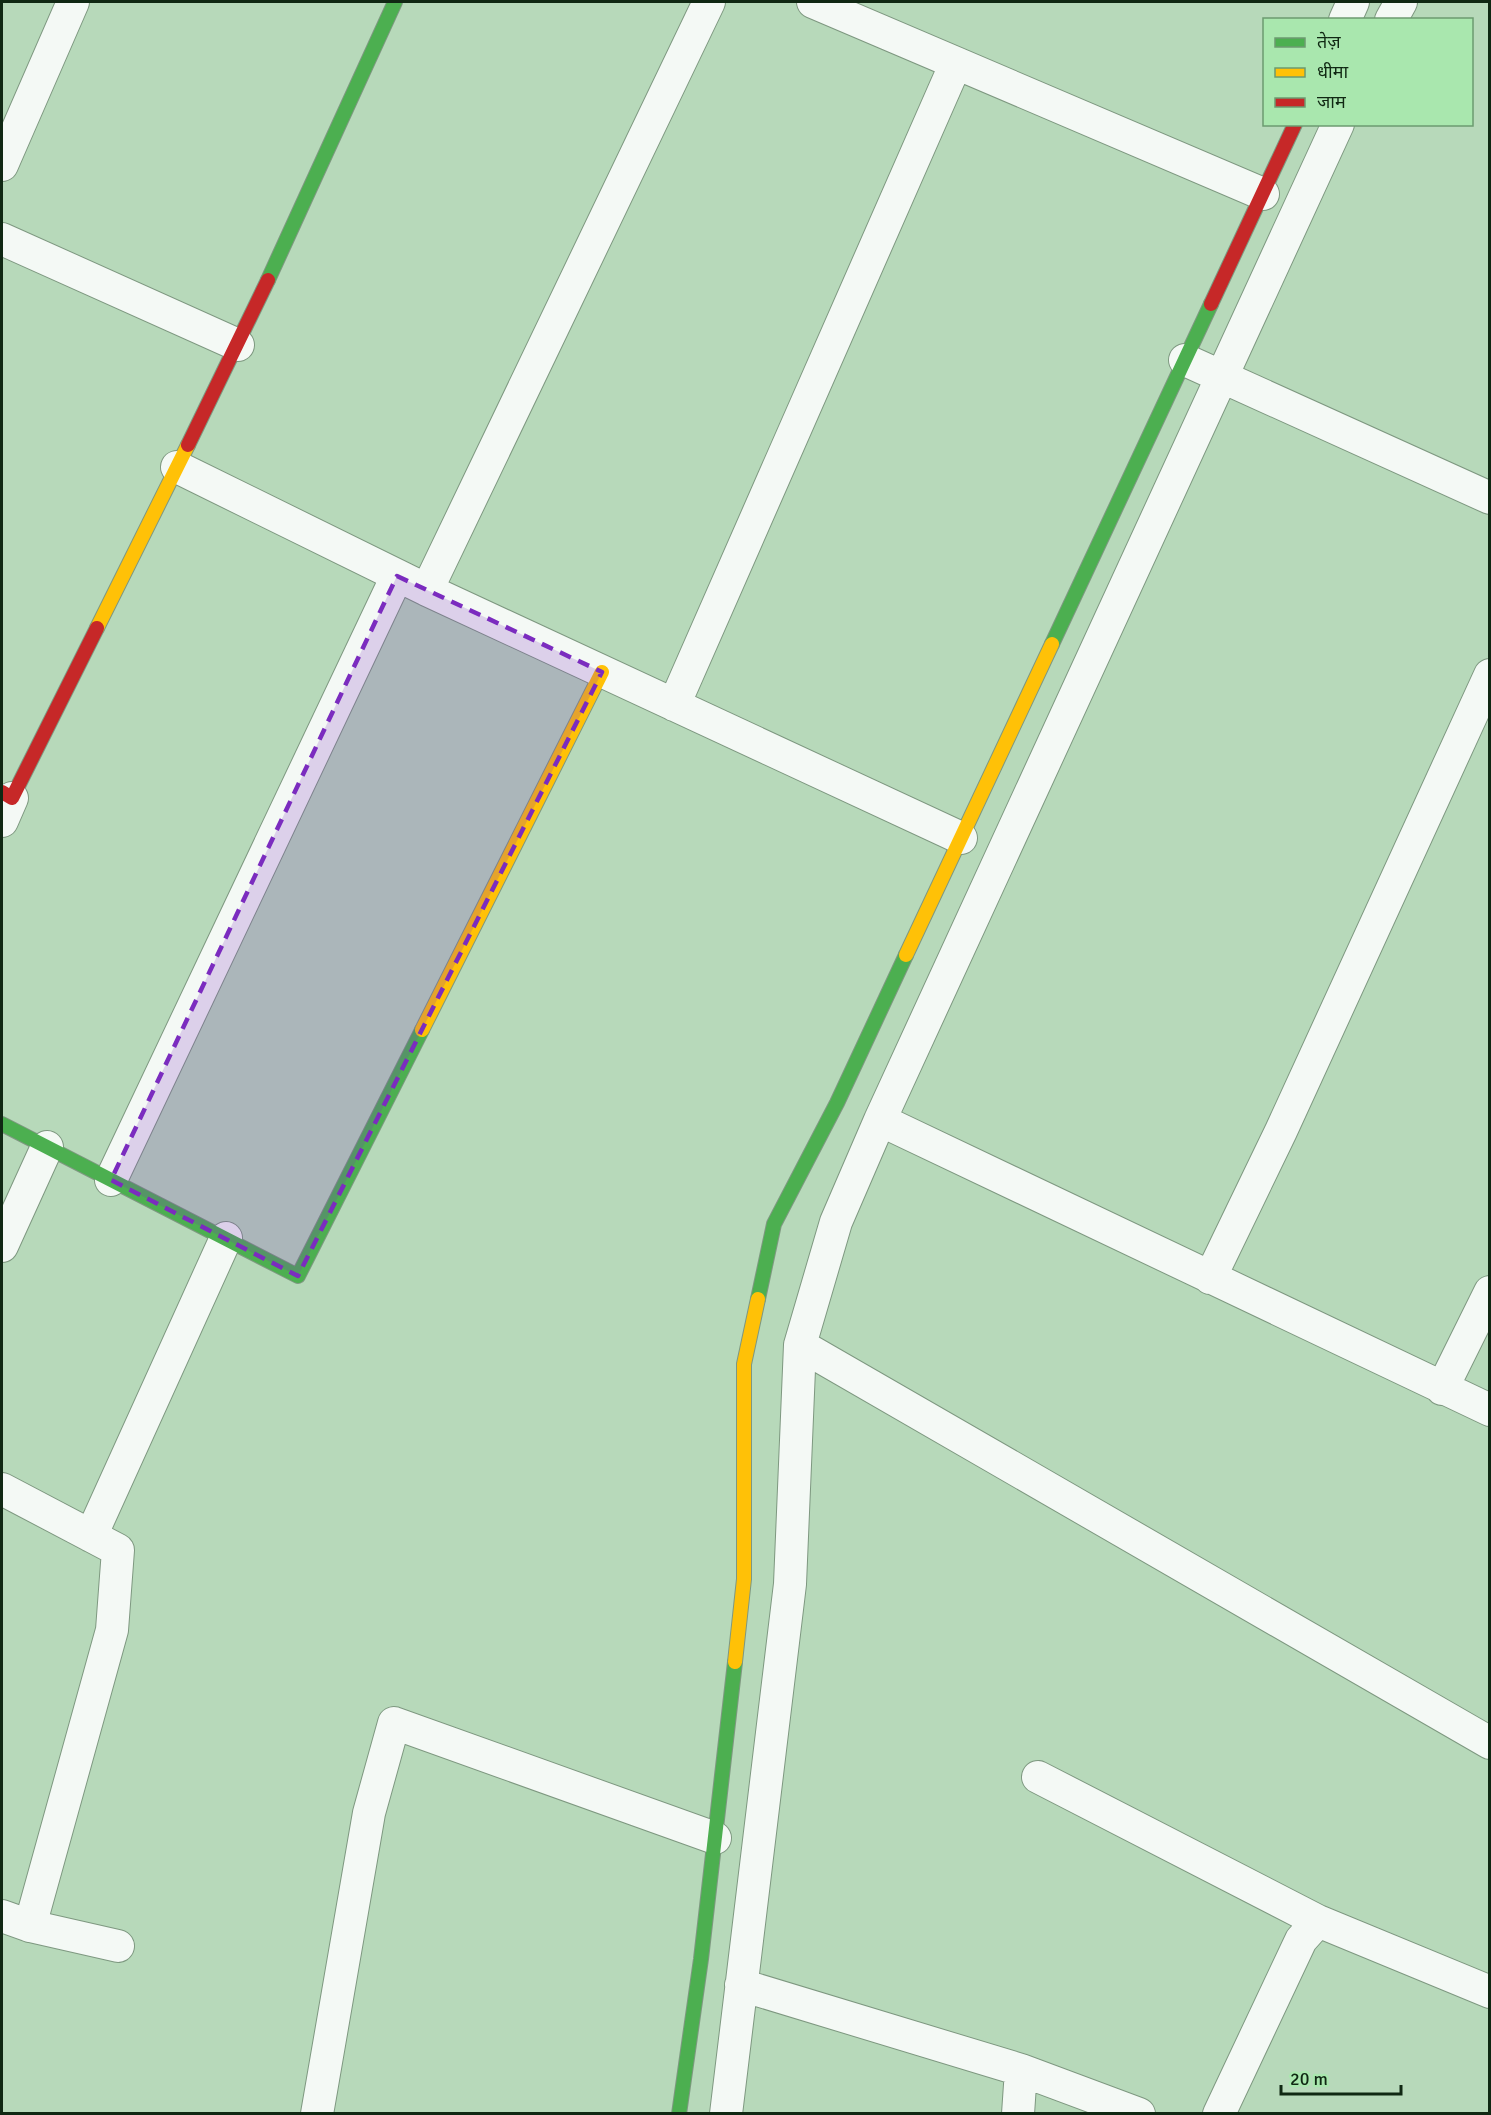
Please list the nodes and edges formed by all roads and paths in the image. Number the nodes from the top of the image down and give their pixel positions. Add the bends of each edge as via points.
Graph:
1 (73, 2) edge
2 (395, 2) edge
3 (709, 2) edge
4 (813, 2) edge
5 (1353, 2) edge
6 (1401, 2) edge
7 (1346, 18) edge
8 (1392, 18) edge
9 (956, 63) junction
10 (1294, 126) edge
11 (1337, 126) edge
12 (2, 165) edge
13 (1263, 194) junction
14 (2, 239) edge
15 (238, 345) junction
16 (1185, 360) junction
17 (1223, 376) junction
18 (177, 467) junction
19 (1490, 498) edge
20 (397, 576) junction
21 (427, 590) junction
22 (602, 672) junction
23 (1490, 675) edge
24 (674, 705) junction
25 (5, 803) edge
26 (961, 838) junction
27 (880, 1120) junction
28 (2, 1124) edge
29 (47, 1147) junction
30 (111, 1180) junction
31 (225, 1238) junction
32 (2, 1246) edge
33 (1210, 1278) junction
34 (1490, 1292) edge
35 (800, 1346) junction
36 (1442, 1389) junction
37 (1490, 1410) edge
38 (2, 1489) edge
39 (91, 1536) junction
40 (1490, 1743) edge
41 (1038, 1777) dead end
42 (715, 1838) junction
43 (16, 1921) edge
44 (1318, 1921) junction
45 (118, 1946) dead end
46 (741, 1985) junction
47 (1490, 1992) edge
48 (1021, 2070) junction
49 (317, 2114) edge
50 (679, 2114) edge
51 (726, 2114) edge
52 (1018, 2114) edge
53 (1138, 2114) edge
54 (1219, 2114) edge

1 - 12 street
2 - 15 street
3 - 21 street
4 - 9 street
5 - 7 street
6 - 8 street
9 - 13 street
9 - 24 street
10 - 13 street
11 - 17 street
13 - 16 street
14 - 15 street
15 - 18 street
16 - 17 street
16 - 26 street
17 - 19 street
17 - 27 street
18 - 20 street
18 - 25 street
20 - 21 street
20 - 30 street
21 - 22 street
22 - 24 street
22 - 31 street via 298,1276
23 - 33 street
24 - 26 street
26 - 42 street via 837,1103 774,1224 744,1364 744,1579
27 - 33 street
27 - 35 street via 836,1222
28 - 29 street
29 - 30 street
29 - 32 street
30 - 31 street
31 - 39 street
33 - 36 street
34 - 36 street
35 - 40 street
35 - 46 street via 790,1584
36 - 37 street
38 - 39 street
39 - 43 street via 118,1550 112,1629
41 - 44 street
42 - 49 street via 394,1723 369,1813
42 - 50 street
43 - 45 street
44 - 47 street
44 - 54 street via 1301,1940
46 - 48 street
46 - 51 street
48 - 52 street
48 - 53 street

